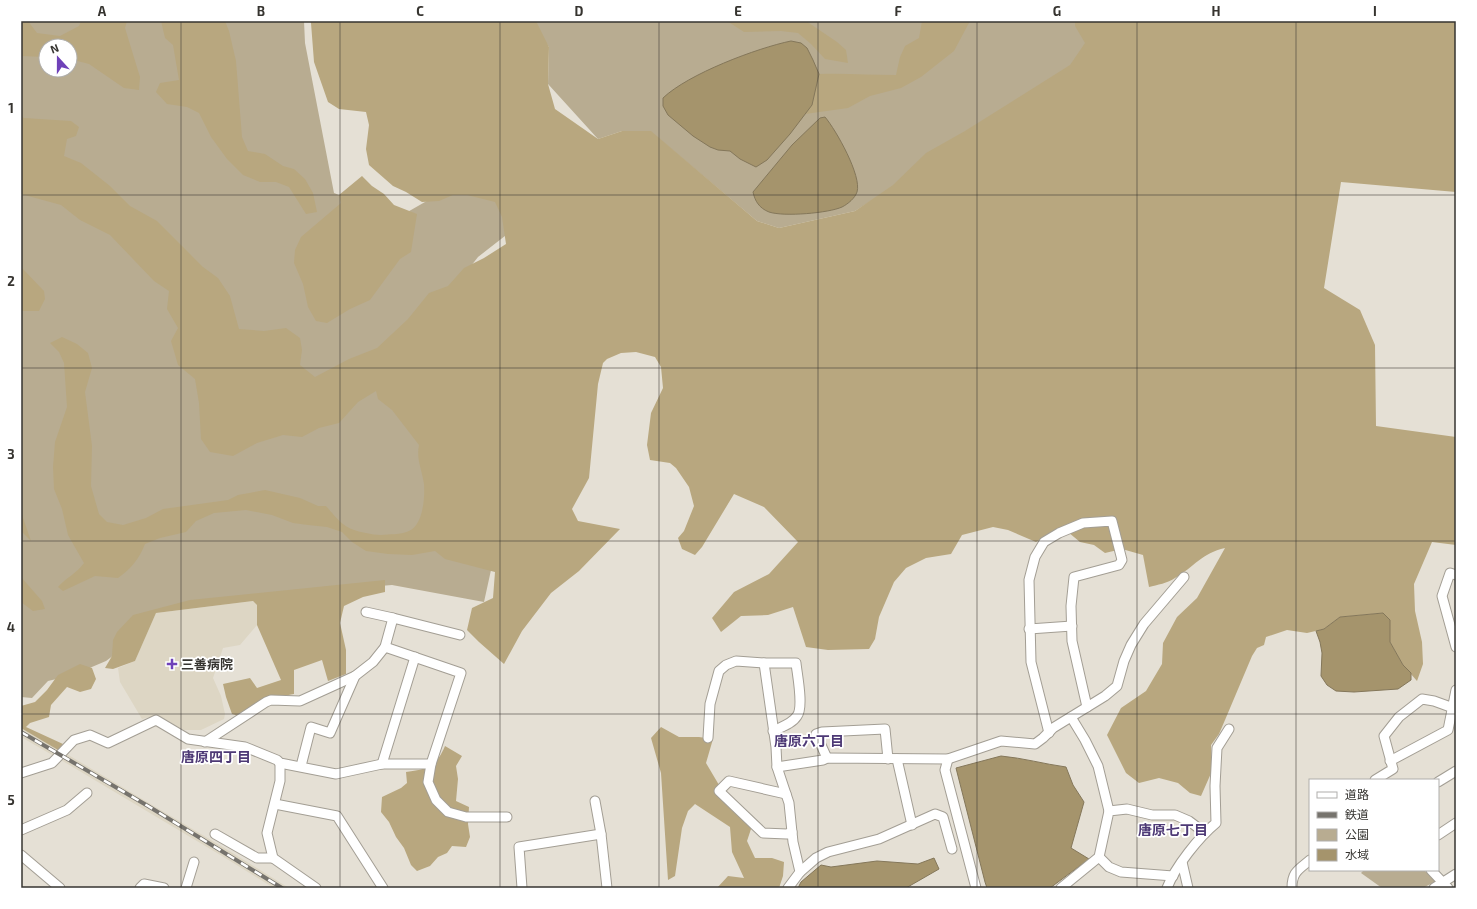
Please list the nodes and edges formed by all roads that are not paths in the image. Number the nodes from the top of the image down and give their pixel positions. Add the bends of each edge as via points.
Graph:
1 (1456, 575) edge
2 (1184, 577) dead end
3 (366, 612) dead end
4 (394, 618) junction
5 (1452, 621) edge
6 (1072, 626) junction
7 (1029, 629) junction
8 (460, 635) dead end
9 (385, 647) junction
10 (1456, 647) edge
11 (415, 657) junction
12 (764, 663) junction
13 (355, 676) junction
14 (1456, 690) edge
15 (1087, 707) junction
16 (1454, 709) edge
17 (1071, 717) junction
18 (1230, 728) dead end
19 (773, 731) junction
20 (1049, 733) junction
21 (708, 738) dead end
22 (205, 742) junction
23 (827, 758) junction
24 (892, 759) junction
25 (948, 759) junction
26 (1390, 761) junction
27 (280, 763) junction
28 (382, 764) junction
29 (431, 764) junction
30 (301, 766) junction
31 (777, 767) junction
32 (1456, 771) edge
33 (21, 772) edge
34 (1377, 779) edge
35 (1439, 781) edge
36 (87, 792) dead end
37 (786, 794) junction
38 (595, 801) dead end
39 (275, 804) junction
40 (1109, 811) junction
41 (508, 817) dead end
42 (1456, 824) edge
43 (912, 825) junction
44 (21, 830) edge
45 (792, 832) junction
46 (1205, 832) junction
47 (215, 834) dead end
48 (601, 834) junction
49 (1439, 834) edge
50 (952, 849) dead end
51 (21, 855) edge
52 (1099, 856) junction
53 (273, 858) junction
54 (1309, 861) edge
55 (194, 862) dead end
56 (1182, 862) junction
57 (1432, 871) edge
58 (800, 872) junction
59 (1456, 874) edge
60 (1173, 876) junction
61 (1445, 885) edge
62 (1065, 887) edge
63 (60, 888) edge
64 (140, 888) edge
65 (164, 888) edge
66 (186, 888) edge
67 (316, 888) edge
68 (384, 888) edge
69 (522, 888) edge
70 (607, 888) edge
71 (788, 888) edge
72 (976, 888) edge
73 (1167, 888) edge
74 (1188, 888) edge
75 (1292, 888) edge
76 (1434, 888) edge

1 - 5 street via 1450,573 1442,596
2 - 15 street via 1141,629 1124,661 1117,686
3 - 4 street
4 - 8 street
4 - 9 street
5 - 10 street
6 - 7 street
6 - 7 street via 1074,577 1121,563 1112,521 1083,523 1044,542 1035,557 1029,580
6 - 15 street via 1072,641
7 - 20 street via 1031,662
9 - 11 street
9 - 13 street via 373,662
11 - 28 street
11 - 29 street via 461,673
12 - 19 street
12 - 19 street via 796,662 800,708 798,716 790,724
12 - 21 street via 736,661 720,671 710,704
13 - 22 street via 300,701 266,702
13 - 30 street via 330,733 311,727
14 - 16 street
15 - 17 street
16 - 26 street via 1448,730
16 - 26 street via 1434,701 1422,700 1399,717 1384,736
17 - 20 street
17 - 40 street via 1098,766
18 - 46 street via 1217,748 1214,786 1216,823
19 - 31 street
20 - 25 street via 1034,744 1001,741
22 - 27 street via 245,747
22 - 33 street via 188,739 156,720 108,743 90,735 74,740 52,762
23 - 24 street
23 - 24 street via 816,734 885,729
23 - 31 street
24 - 25 street
24 - 43 street
25 - 72 street via 945,770
26 - 34 street via 1392,769
27 - 30 street
27 - 39 street via 280,781
28 - 29 street
28 - 30 street via 336,774
29 - 41 street via 428,782 436,800 448,812 466,816
31 - 37 street
32 - 35 street
36 - 44 street via 67,810
37 - 45 street
37 - 45 street via 729,781 719,791 763,833
38 - 48 street
39 - 53 street via 267,833
39 - 68 street via 337,816
40 - 46 street via 1127,810 1152,815 1175,815
40 - 52 street
42 - 49 street
43 - 50 street via 935,814 943,817
43 - 58 street via 879,839 822,855
45 - 58 street
46 - 56 street
47 - 53 street via 257,858
48 - 69 street via 519,847
48 - 70 street
51 - 63 street
52 - 60 street via 1109,867 1121,872
52 - 62 street
53 - 67 street
54 - 75 street via 1295,872
55 - 66 street
56 - 60 street
56 - 74 street
57 - 61 street
58 - 71 street
59 - 61 street
60 - 73 street
61 - 76 street
64 - 65 street via 144,884

